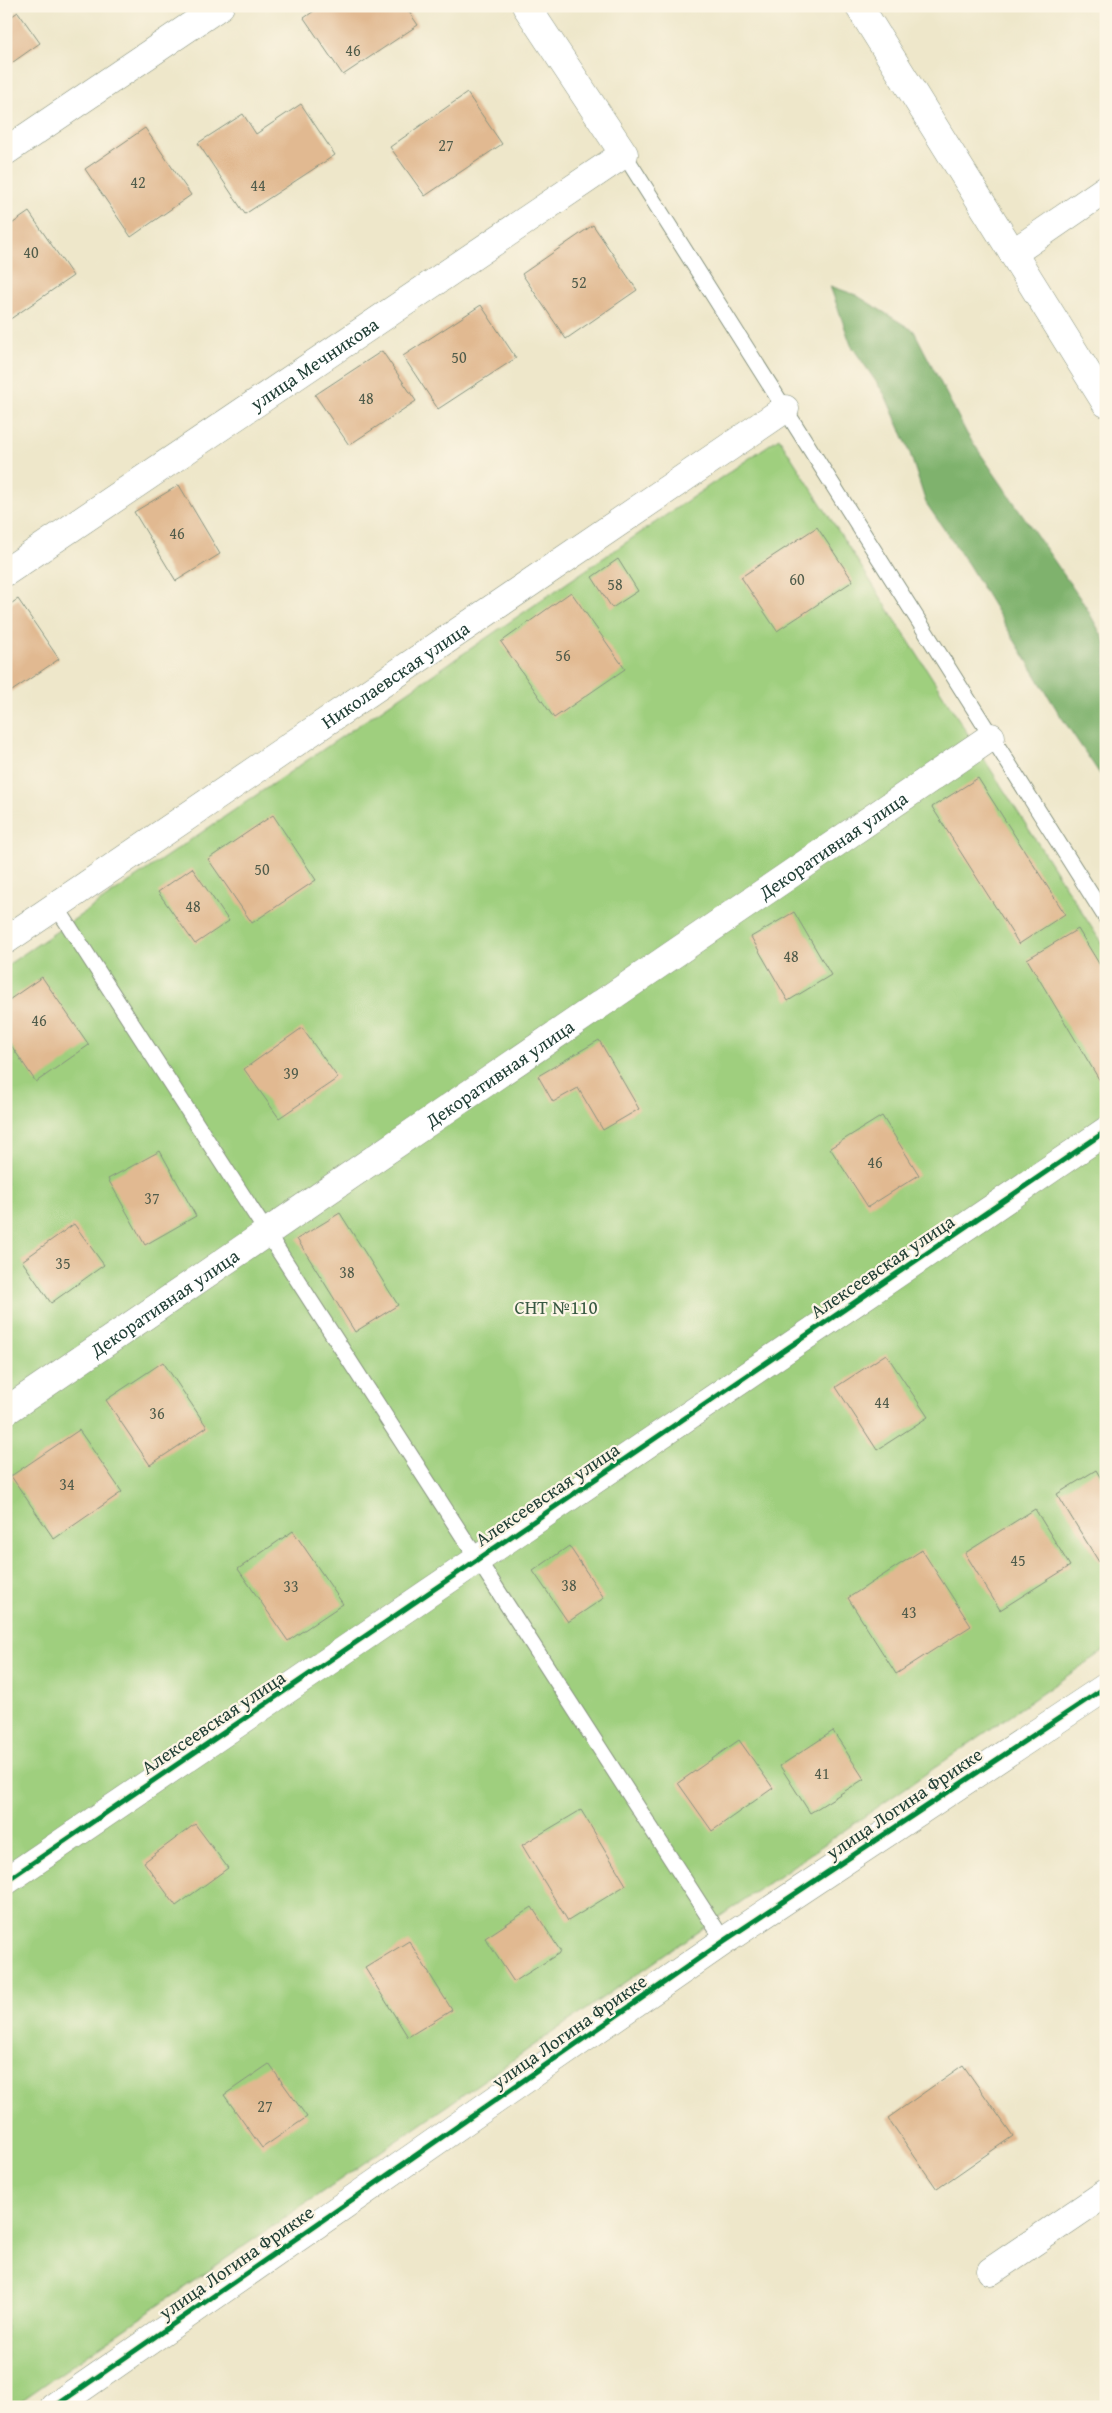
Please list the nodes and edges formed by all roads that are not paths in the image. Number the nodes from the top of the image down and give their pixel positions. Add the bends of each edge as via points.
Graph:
1 (220, 6) edge
2 (526, 6) edge
3 (859, 6) edge
4 (6, 151) edge
5 (624, 154) junction
6 (1106, 189) edge
7 (1012, 253) junction
8 (1106, 403) edge
9 (785, 409) junction
10 (6, 572) edge
11 (991, 737) junction
12 (56, 906) junction
13 (1106, 918) edge
14 (6, 940) edge
15 (1106, 1131) edge
16 (267, 1233) junction
17 (6, 1412) edge
18 (477, 1559) junction
19 (1106, 1687) edge
20 (6, 1881) edge
21 (724, 1941) junction
22 (1106, 2193) edge
23 (991, 2271) dead end
24 (54, 2407) edge

1 - 4 street
2 - 5 street
3 - 7 street
5 - 9 lane
5 - 10 street, улица Мечникова
6 - 7 street
7 - 8 street
9 - 11 lane
9 - 12 street, Николаевская улица
11 - 13 lane
11 - 16 street, Декоративная улица
12 - 14 street, Николаевская улица
12 - 16 lane
15 - 18 street, Алексеевская улица
16 - 17 street, Декоративная улица
16 - 18 lane
18 - 20 street, Алексеевская улица
18 - 21 lane
19 - 21 street, улица Логина Фрикке
21 - 24 street, улица Логина Фрикке
22 - 23 street

